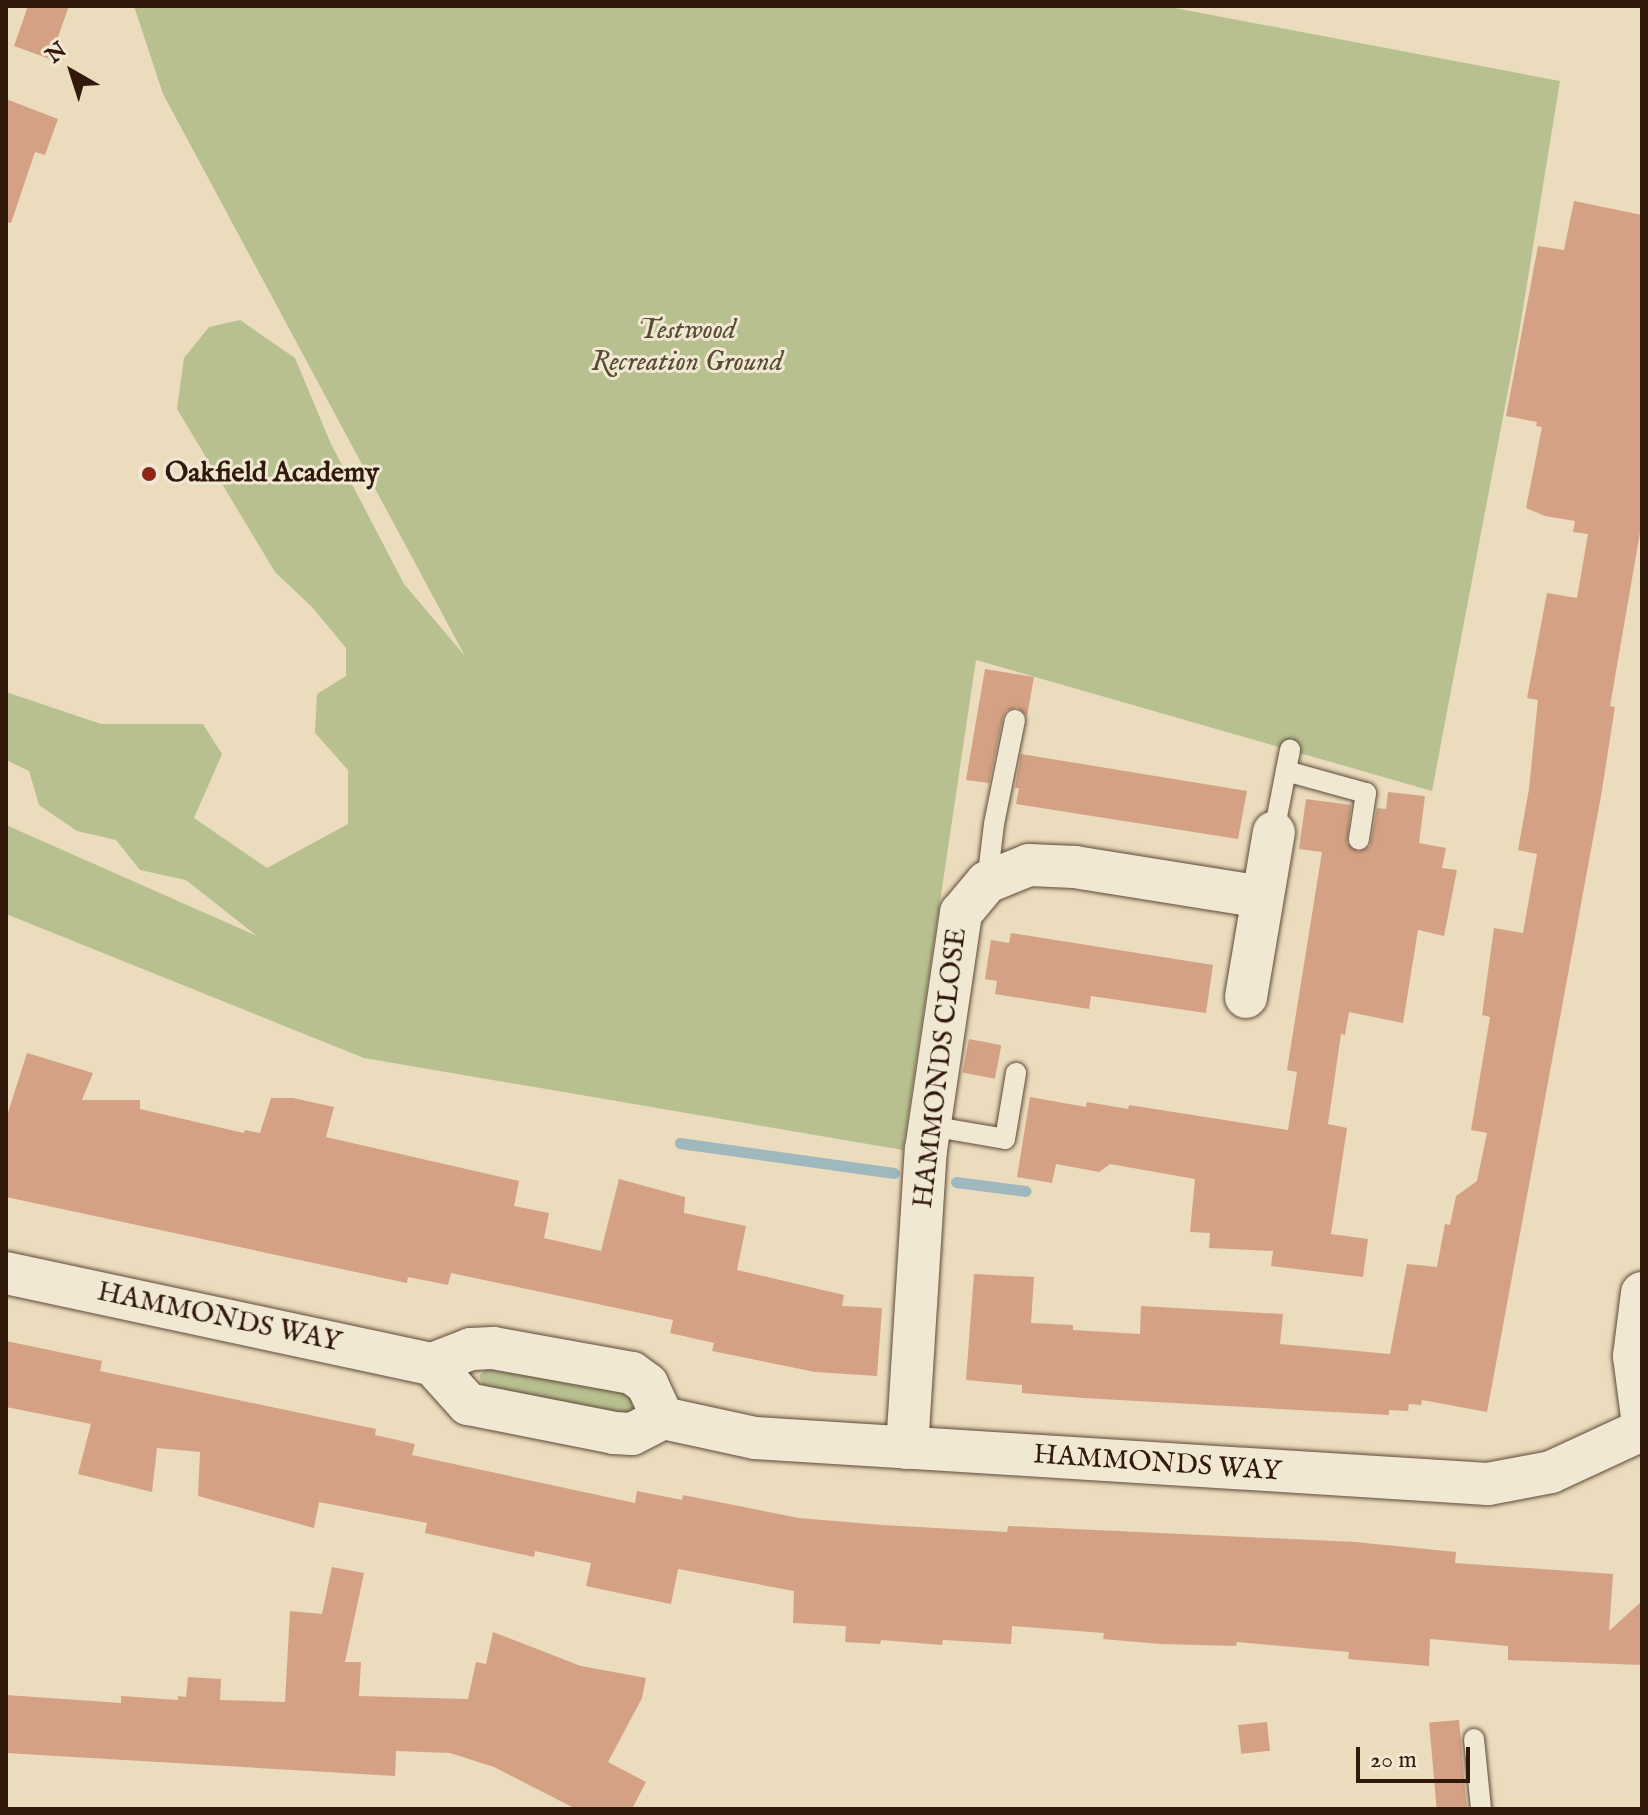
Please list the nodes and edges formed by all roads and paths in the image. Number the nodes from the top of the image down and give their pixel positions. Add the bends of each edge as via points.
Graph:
1 (1015, 720) dead end
2 (1274, 832) joint
3 (1359, 839) dead end
4 (987, 882) junction
5 (1262, 897) junction
6 (1246, 997) dead end
7 (1016, 1073) dead end
8 (930, 1126) junction
9 (6, 1273) edge
10 (1642, 1293) edge
11 (432, 1364) junction
12 (1642, 1417) edge
13 (663, 1418) junction
14 (1642, 1430) edge
15 (907, 1448) junction
16 (1474, 1739) dead end
17 (1481, 1809) edge

1 - 4 lane
2 - 3 lane via 1288,760 1366,793
2 - 5 street
4 - 5 street, HAMMONDS CLOSE via 1029,865 1075,867
4 - 8 street, HAMMONDS CLOSE via 961,913
5 - 6 street
7 - 8 lane via 1005,1139
8 - 15 street, HAMMONDS CLOSE
9 - 11 street, HAMMONDS WAY
10 - 12 street via 1634,1356
11 - 13 street via 468,1404 632,1434
11 - 13 street via 471,1349 493,1348 632,1373 647,1384
13 - 15 street, HAMMONDS WAY via 755,1438
14 - 15 street, HAMMONDS WAY via 1551,1472 1488,1484
16 - 17 lane

